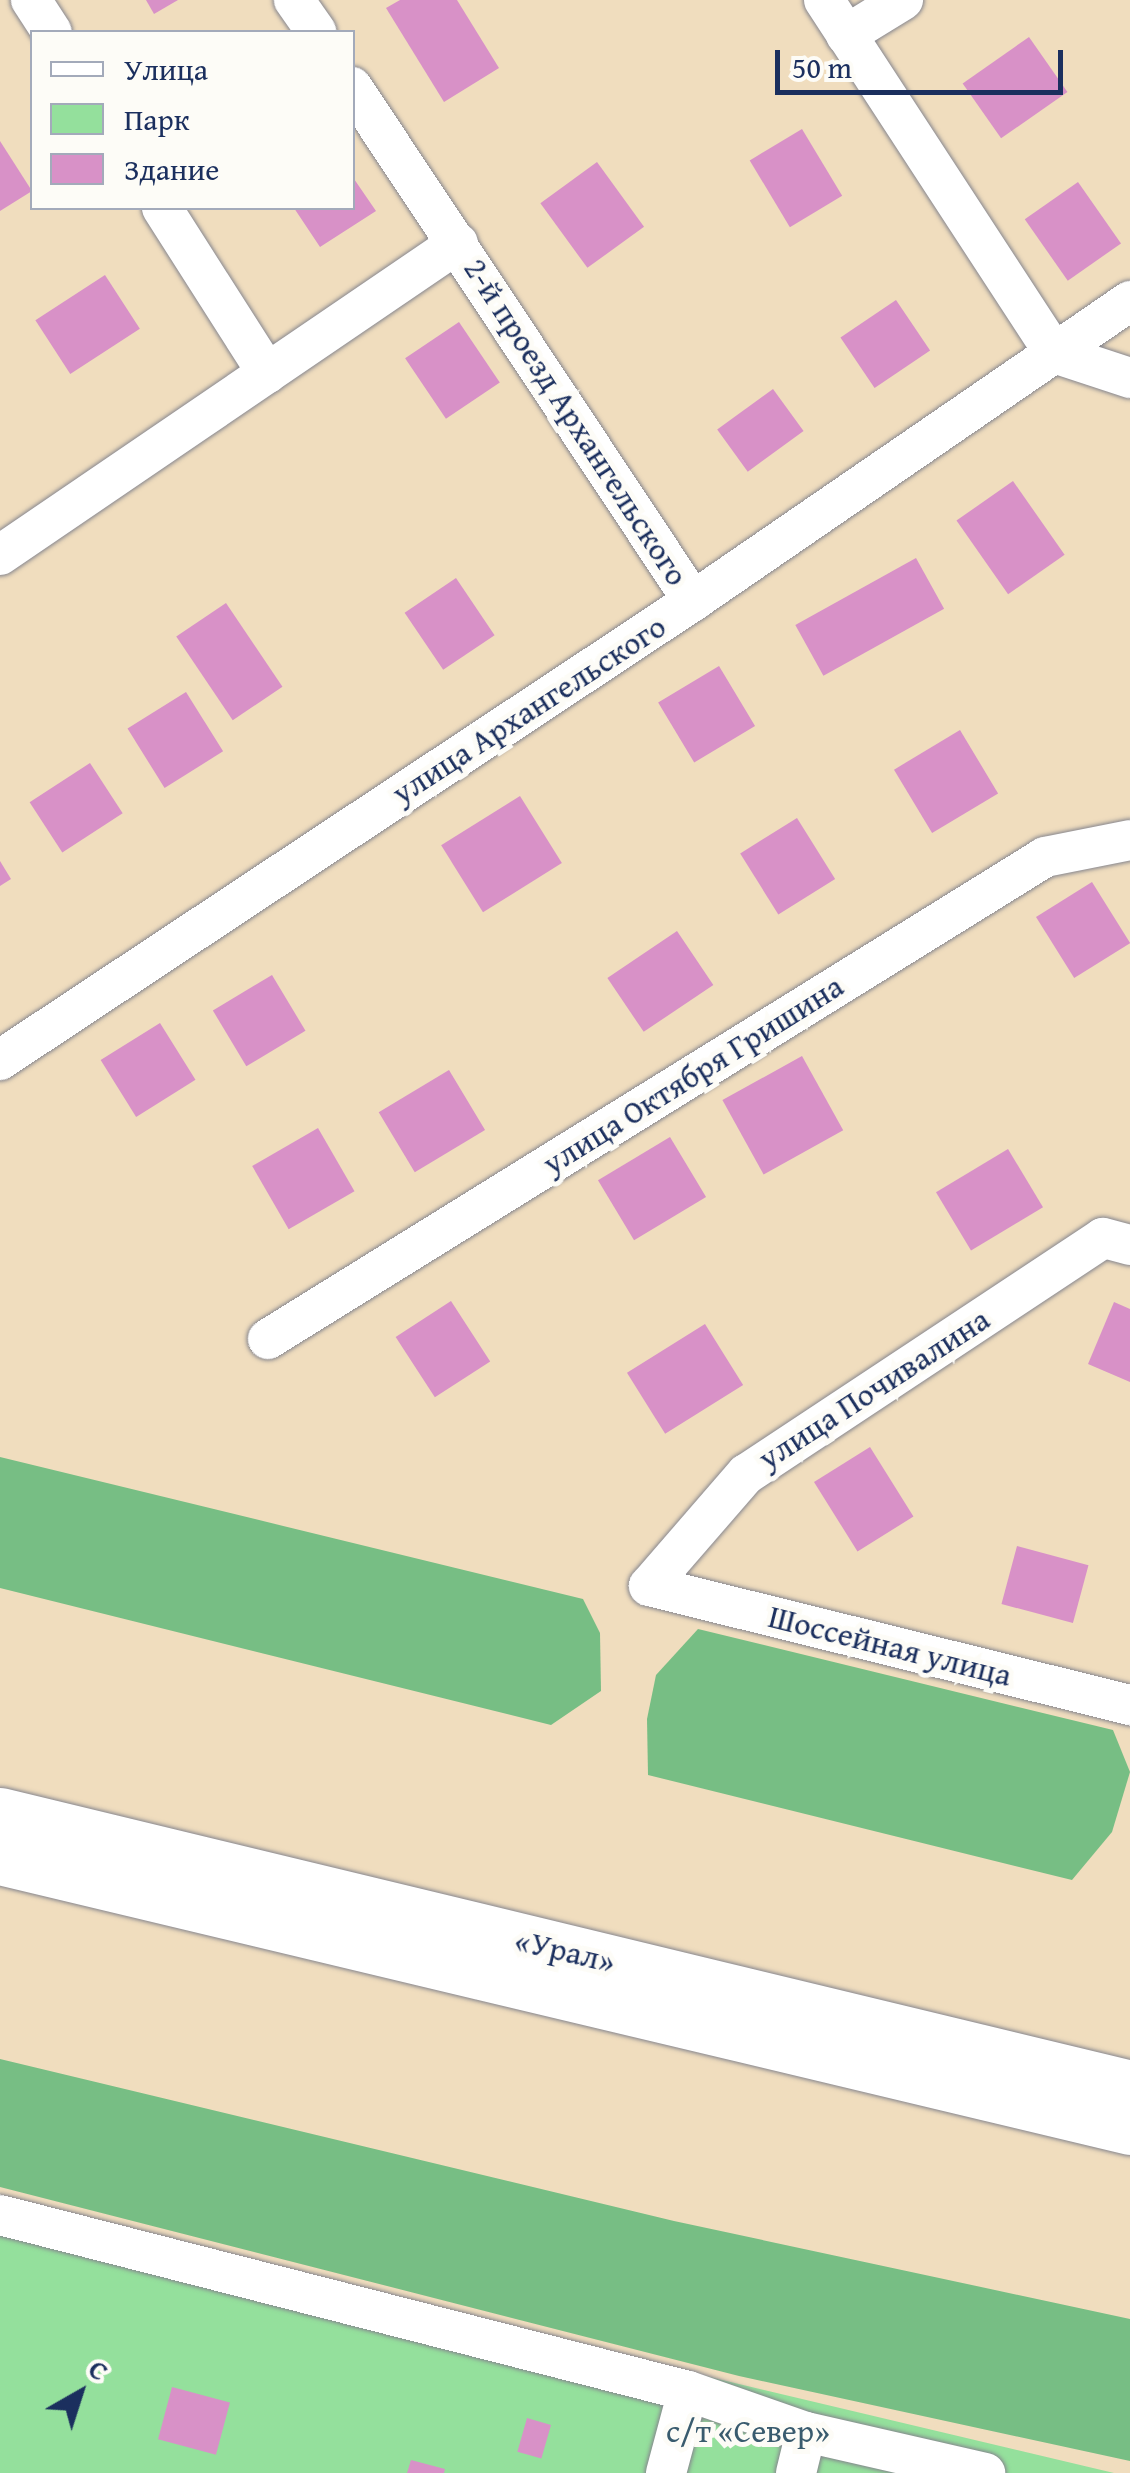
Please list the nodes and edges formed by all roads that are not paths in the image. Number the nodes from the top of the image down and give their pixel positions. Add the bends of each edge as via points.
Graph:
1 (32, 0) edge
2 (294, 0) edge
3 (824, 0) edge
4 (904, 0) edge
5 (51, 30) edge
6 (315, 30) edge
7 (846, 35) junction
8 (355, 91) edge
9 (163, 210) edge
10 (458, 243) junction
11 (1130, 301) edge
12 (1054, 353) junction
13 (267, 373) junction
14 (1130, 378) edge
15 (0, 554) edge
16 (693, 601) junction
17 (1130, 840) edge
18 (0, 1060) edge
19 (1130, 1245) edge
20 (268, 1339) dead end
21 (649, 1586) joint
22 (1130, 1705) edge
23 (0, 1815) edge
24 (0, 1858) edge
25 (1130, 2088) edge
26 (1130, 2127) edge
27 (0, 2215) edge
28 (688, 2391) junction
29 (806, 2432) junction
30 (666, 2473) edge
31 (796, 2473) edge
32 (985, 2473) edge

1 - 5 street
2 - 6 street
3 - 7 street
4 - 7 street
7 - 12 street
8 - 10 street, 2-й проезд Архангельского
9 - 13 street
10 - 13 street, 2-й проезд Архангельского
10 - 16 street, 2-й проезд Архангельского
11 - 12 street, улица Архангельского
12 - 14 street
12 - 16 street, улица Архангельского
13 - 15 street, 2-й проезд Архангельского
16 - 18 street, улица Архангельского
17 - 20 street, улица Октября Гришина via 1045,856
19 - 21 street, улица Почивалина via 1103,1238 746,1474
21 - 22 street, Шоссейная улица
23 - 25 highway, «Урал»
24 - 26 highway, «Урал»
27 - 28 street
28 - 29 street
28 - 30 street
29 - 31 street
29 - 32 street

